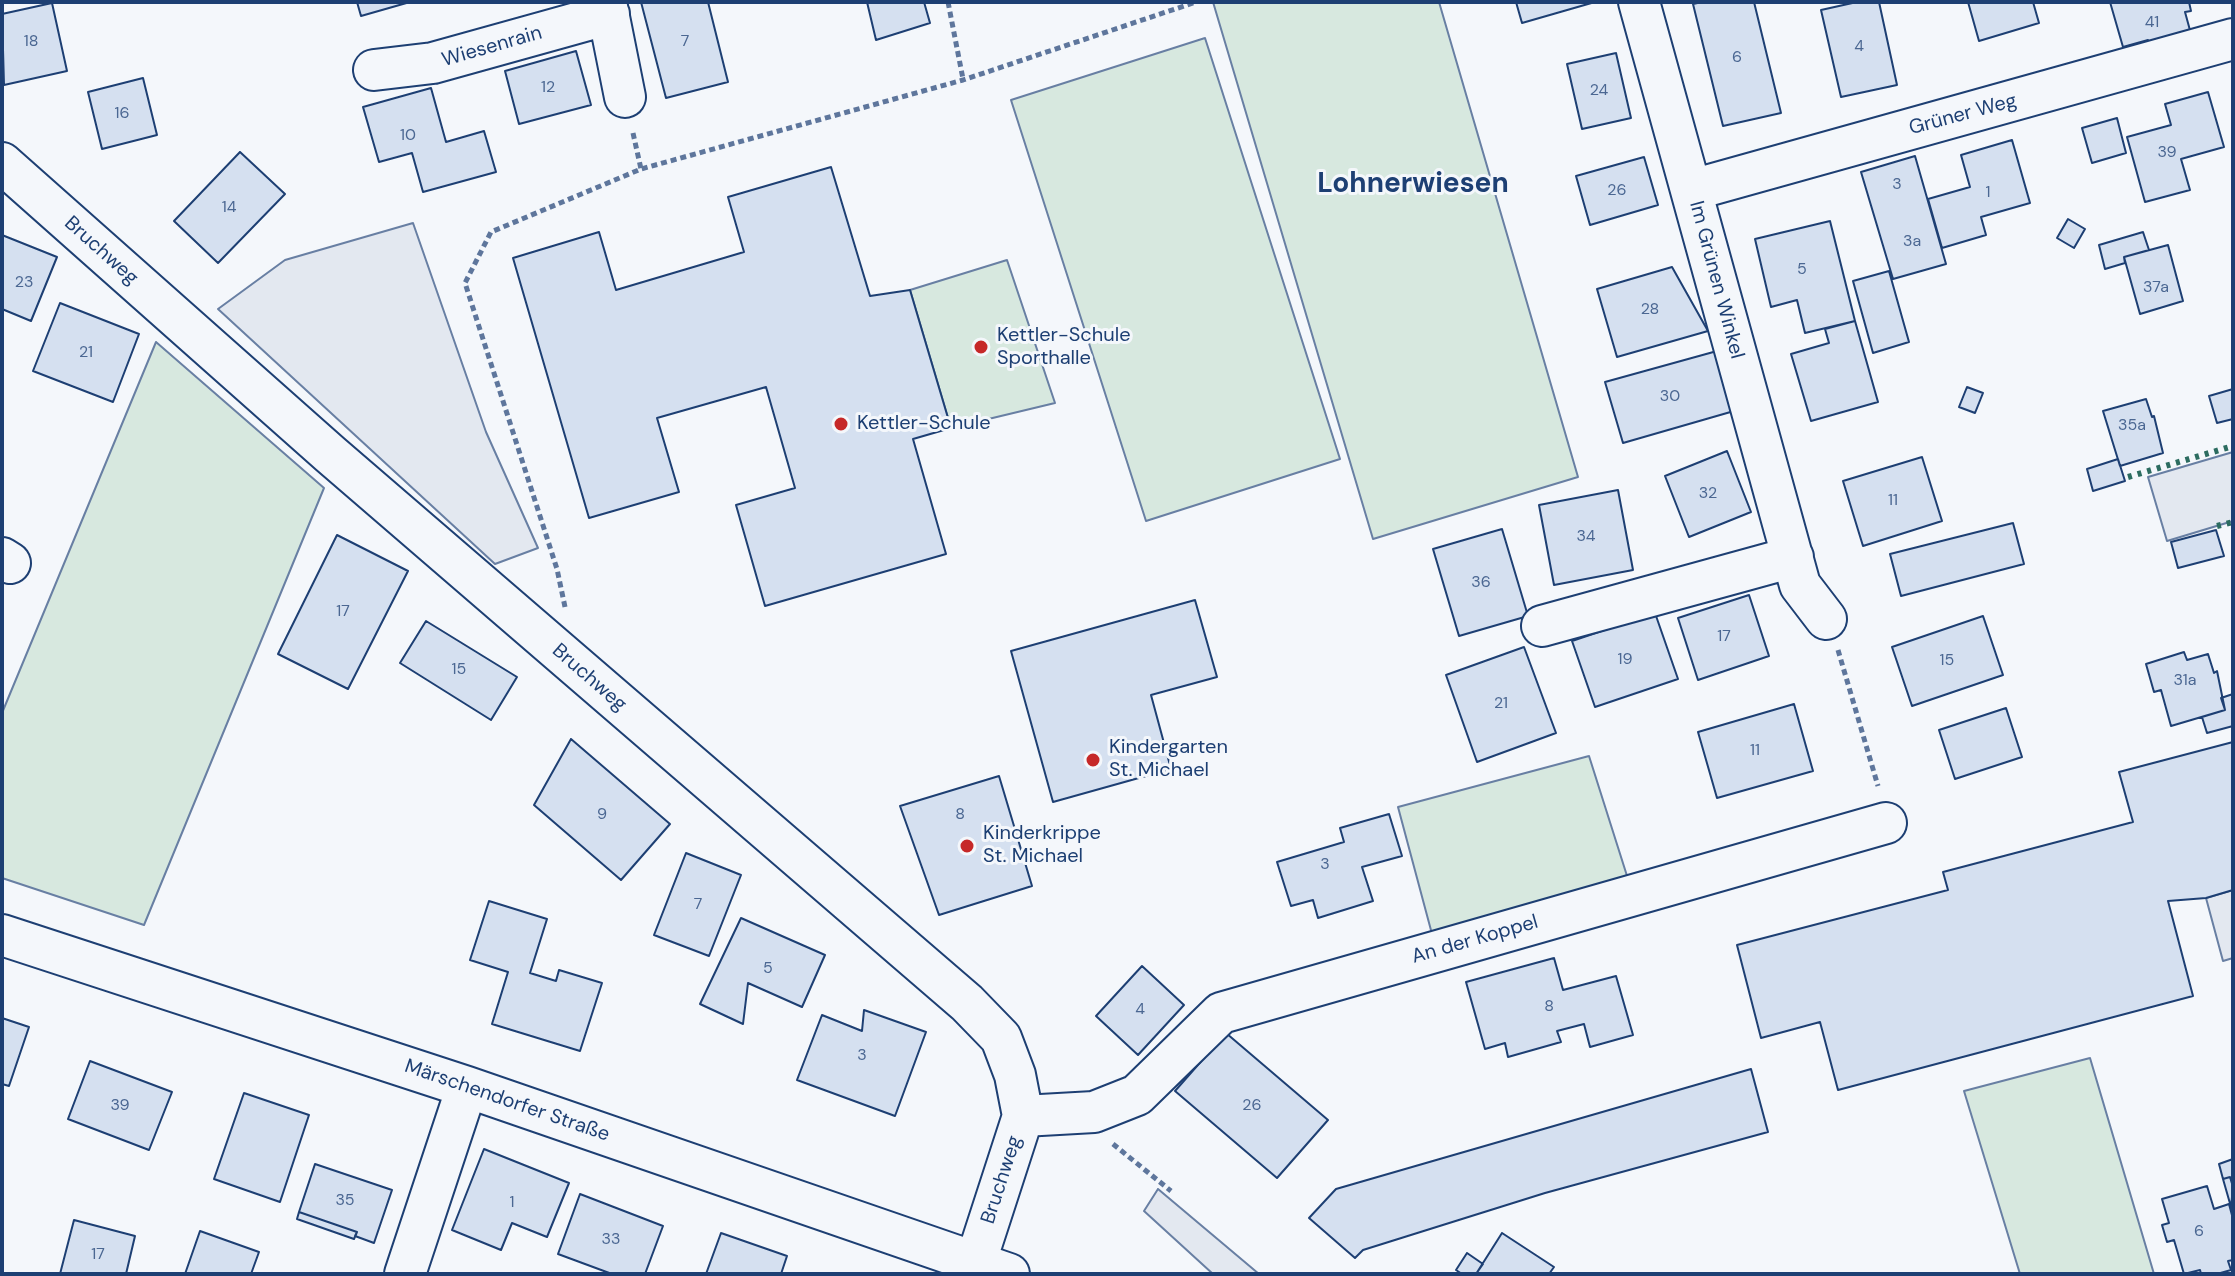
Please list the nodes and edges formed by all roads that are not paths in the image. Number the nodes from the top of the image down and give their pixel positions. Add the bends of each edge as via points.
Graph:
1 (1639, 2) edge
2 (607, 8) edge
3 (2233, 39) edge
4 (374, 70) dead end
5 (625, 97) dead end
6 (2, 163) edge
7 (1692, 190) junction
8 (1793, 557) junction
9 (1826, 619) dead end
10 (1542, 626) dead end
11 (1886, 823) road end
12 (2, 935) edge
13 (467, 1087) junction
14 (1023, 1116) junction
15 (924, 1260) edge
16 (993, 1268) edge
17 (405, 1274) edge

1 - 7 street, Im Grünen Winkel
2 - 4 street, Wiesenrain via 433,63
2 - 5 street, Wiesenrain
3 - 7 street, Grüner Weg
6 - 14 street, Bruchweg via 330,454 967,1003 1001,1038
7 - 8 street, Im Grünen Winkel
8 - 9 street, Im Grünen Winkel via 1800,585
8 - 10 street
11 - 14 street, An der Koppel via 1221,1013 1137,1095 1094,1112
12 - 13 street, Märschendorfer Straße
13 - 15 street, Märschendorfer Straße
13 - 17 street
14 - 16 street, Bruchweg
15 - 16 street, Märschendorfer Straße

